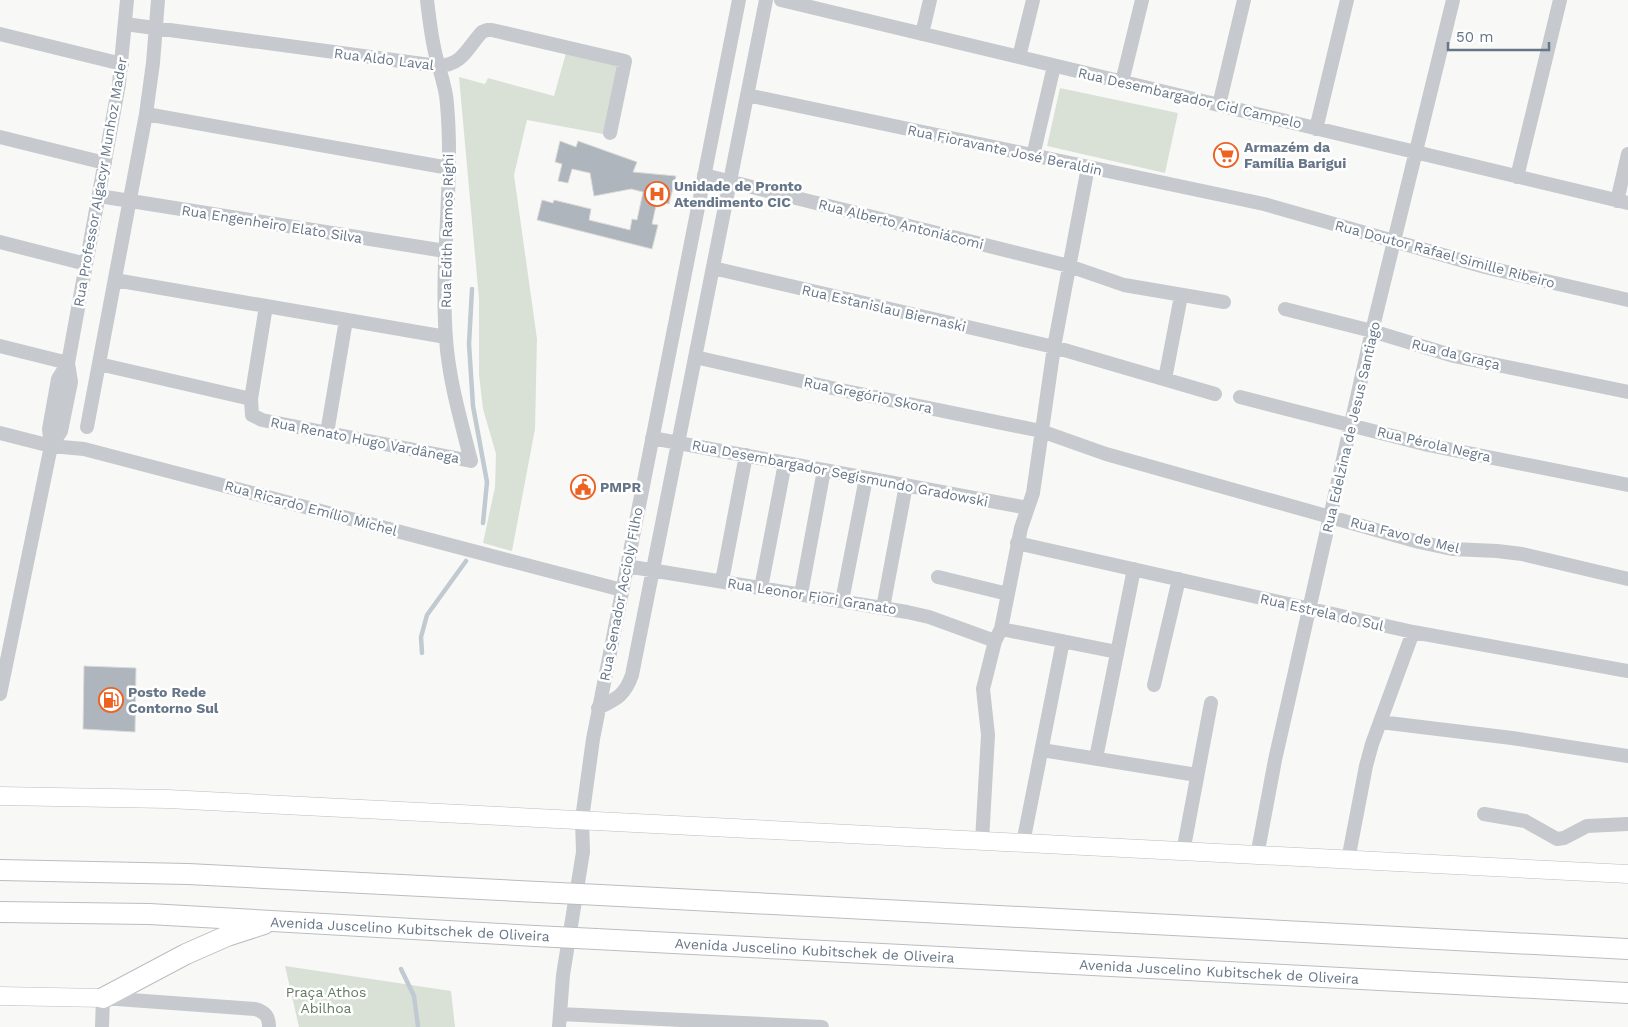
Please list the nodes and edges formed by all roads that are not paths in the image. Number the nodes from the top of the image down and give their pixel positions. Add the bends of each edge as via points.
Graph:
1 (127, 0) edge
2 (158, 0) edge
3 (427, 0) edge
4 (739, 0) edge
5 (766, 0) edge
6 (781, 0) edge
7 (930, 0) edge
8 (1033, 0) edge
9 (1142, 0) edge
10 (1244, 0) edge
11 (1347, 0) edge
12 (1453, 0) edge
13 (1560, 0) edge
14 (824, 5) edge
15 (126, 24) junction
16 (156, 28) junction
17 (0, 34) edge
18 (922, 34) junction
19 (1019, 57) junction
20 (122, 64) junction
21 (438, 66) junction
22 (1054, 66) junction
23 (1122, 82) junction
24 (747, 95) junction
25 (1219, 105) junction
26 (146, 114) junction
27 (1316, 128) junction
28 (610, 133) dead end
29 (0, 137) edge
30 (1416, 152) junction
31 (1628, 154) edge
32 (1033, 156) junction
33 (105, 163) junction
34 (1088, 167) junction
35 (450, 168) junction
36 (704, 175) junction
37 (1517, 177) junction
38 (730, 181) junction
39 (99, 196) junction
40 (130, 201) junction
41 (1622, 202) edge
42 (1264, 204) joint
43 (0, 242) edge
44 (1394, 242) junction
45 (444, 252) junction
46 (86, 264) junction
47 (1069, 266) junction
48 (713, 268) junction
49 (115, 280) junction
50 (1181, 296) junction
51 (1628, 300) edge
52 (1224, 302) dead end
53 (266, 306) junction
54 (1285, 309) dead end
55 (346, 320) junction
56 (1372, 332) junction
57 (446, 337) junction
58 (0, 346) edge
59 (1054, 347) junction
60 (695, 357) junction
61 (68, 363) junction
62 (99, 364) junction
63 (1165, 379) junction
64 (1628, 392) edge
65 (1215, 394) dead end
66 (1240, 397) dead end
67 (251, 398) junction
68 (1352, 424) junction
69 (87, 427) dead end
70 (1041, 431) junction
71 (327, 433) junction
72 (0, 434) edge
73 (652, 438) junction
74 (678, 443) junction
75 (51, 446) junction
76 (746, 456) junction
77 (472, 461) joint
78 (785, 463) junction
79 (824, 470) junction
80 (866, 478) junction
81 (906, 485) junction
82 (1628, 485) edge
83 (1028, 508) junction
84 (1330, 517) junction
85 (1017, 543) junction
86 (626, 566) junction
87 (1134, 569) junction
88 (652, 570) junction
89 (938, 577) dead end
90 (1628, 579) edge
91 (1179, 580) junction
92 (722, 581) junction
93 (761, 588) junction
94 (622, 590) junction
95 (801, 594) junction
96 (1008, 594) junction
97 (842, 601) junction
98 (883, 608) junction
99 (1309, 609) junction
100 (1414, 632) junction
101 (998, 635) junction
102 (1063, 641) junction
103 (1117, 652) junction
104 (1628, 671) edge
105 (1154, 685) dead end
106 (0, 694) edge
107 (1211, 703) dead end
108 (598, 708) junction
109 (1380, 722) junction
110 (1042, 750) junction
111 (1628, 756) edge
112 (1096, 758) junction
113 (1197, 775) junction
114 (0, 796) edge
115 (1484, 814) dead end
116 (582, 819) junction
117 (1628, 824) edge
118 (982, 841) junction
119 (1024, 843) junction
120 (1183, 852) junction
121 (1257, 856) junction
122 (1348, 860) junction
123 (0, 870) edge
124 (1628, 874) edge
125 (0, 912) edge
126 (275, 921) junction
127 (1628, 949) edge
128 (1628, 992) edge
129 (0, 996) edge
130 (103, 998) junction
131 (559, 1021) edge
132 (102, 1027) edge
133 (269, 1027) edge
134 (822, 1027) edge

1 - 15 street, Rua Professor Algacyr Munhoz Mader
2 - 16 street
3 - 21 street, Rua Edith Ramos Righi
4 - 36 street, Rua Senador Accioly Filho
5 - 24 street
6 - 14 street, Rua Desembargador Cid Campelo
7 - 18 street
8 - 19 street
9 - 23 street
10 - 25 street
11 - 27 street
12 - 30 street, Rua Edelzina de Jesus Santiago
13 - 37 street
14 - 18 street, Rua Desembargador Cid Campelo
15 - 16 street, Rua Aldo Laval
15 - 20 street, Rua Professor Algacyr Munhoz Mader
16 - 21 street, Rua Aldo Laval
16 - 26 street
17 - 20 street
18 - 19 street, Rua Desembargador Cid Campelo
19 - 22 street, Rua Desembargador Cid Campelo
20 - 33 street, Rua Professor Algacyr Munhoz Mader
21 - 28 street, Rua Aldo Laval via 454,64 461,59 487,30 625,61
21 - 35 street, Rua Edith Ramos Righi via 446,94
22 - 23 street, Rua Desembargador Cid Campelo
22 - 32 street
23 - 25 street, Rua Desembargador Cid Campelo
24 - 32 street, Rua Fioravante José Beraldin
24 - 38 street
25 - 27 street, Rua Desembargador Cid Campelo
26 - 35 street
26 - 40 street
27 - 30 street, Rua Desembargador Cid Campelo
29 - 33 street
30 - 37 street, Rua Desembargador Cid Campelo
30 - 44 street, Rua Edelzina de Jesus Santiago
31 - 41 street
32 - 34 street, Rua Fioravante José Beraldin
33 - 39 street, Rua Professor Algacyr Munhoz Mader
34 - 42 street, Rua Fioravante José Beraldin
34 - 47 street
35 - 45 street, Rua Edith Ramos Righi
36 - 38 street, Rua Alberto Antoniácomi
36 - 73 street, Rua Senador Accioly Filho
37 - 41 street, Rua Desembargador Cid Campelo
38 - 47 street, Rua Alberto Antoniácomi
38 - 48 street
39 - 40 street, Rua Engenheiro Elato Silva
39 - 46 street, Rua Professor Algacyr Munhoz Mader
40 - 45 street, Rua Engenheiro Elato Silva
40 - 49 street
42 - 44 street, Rua Doutor Rafael Simille Ribeiro
43 - 46 street
44 - 51 street, Rua Doutor Rafael Simille Ribeiro via 1485,268
44 - 56 street, Rua Edelzina de Jesus Santiago
45 - 57 street, Rua Edith Ramos Righi
46 - 61 street, Rua Professor Algacyr Munhoz Mader
47 - 50 street, Rua Alberto Antoniácomi via 1124,285
47 - 59 street
48 - 59 street, Rua Estanislau Biernaski
48 - 60 street
49 - 53 street
49 - 62 street
50 - 52 street, Rua Alberto Antoniácomi
50 - 63 street
53 - 55 street
53 - 67 street
54 - 56 street, Rua da Graça
55 - 57 street
55 - 71 street
56 - 64 street, Rua da Graça via 1454,356
56 - 68 street, Rua Edelzina de Jesus Santiago
57 - 77 street, Rua Edith Ramos Righi via 451,380
58 - 61 street
59 - 63 street, Rua Estanislau Biernaski
59 - 70 street
60 - 70 street, Rua Gregório Skora
60 - 74 street
61 - 75 street, Rua Professor Algacyr Munhoz Mader via 58,379 49,428
62 - 67 street
62 - 69 street
63 - 65 street, Rua Estanislau Biernaski
66 - 68 street, Rua Pérola Negra
67 - 71 street, Rua Renato Hugo Vardânega via 252,415 257,418
68 - 82 street, Rua Pérola Negra via 1462,452
68 - 84 street, Rua Edelzina de Jesus Santiago
70 - 83 street
70 - 84 street, Rua Favo de Mel via 1106,454
71 - 77 street, Rua Renato Hugo Vardânega
72 - 75 street, Rua Ricardo Emílio Michel
73 - 74 street, Rua Desembargador Segismundo Gradowski
73 - 86 street, Rua Senador Accioly Filho
74 - 76 street, Rua Desembargador Segismundo Gradowski
74 - 88 street
75 - 94 street, Rua Ricardo Emílio Michel via 84,449
75 - 106 street, Rua Professor Algacyr Munhoz Mader
76 - 78 street, Rua Desembargador Segismundo Gradowski
76 - 92 street
78 - 79 street, Rua Desembargador Segismundo Gradowski
78 - 93 street
79 - 80 street, Rua Desembargador Segismundo Gradowski
79 - 95 street
80 - 81 street, Rua Desembargador Segismundo Gradowski
80 - 97 street
81 - 83 street, Rua Desembargador Segismundo Gradowski
81 - 98 street
83 - 85 street
84 - 90 street, Rua Favo de Mel via 1434,545 1522,554
84 - 99 street, Rua Edelzina de Jesus Santiago
85 - 87 street, Rua Estrela do Sul
85 - 96 street
86 - 88 street, Rua Leonor Fiori Granato
86 - 94 street, Rua Senador Accioly Filho
87 - 91 street, Rua Estrela do Sul
87 - 103 street
88 - 92 street, Rua Leonor Fiori Granato
88 - 108 street via 628,685 624,693
89 - 96 street
91 - 99 street, Rua Estrela do Sul
91 - 105 street
92 - 93 street, Rua Leonor Fiori Granato
93 - 95 street, Rua Leonor Fiori Granato
94 - 108 street, Rua Senador Accioly Filho
95 - 97 street, Rua Leonor Fiori Granato
96 - 101 street
97 - 98 street, Rua Leonor Fiori Granato
98 - 101 street, Rua Leonor Fiori Granato
99 - 100 street, Rua Estrela do Sul
99 - 121 street, Rua Edelzina de Jesus Santiago
100 - 104 street, Rua Estrela do Sul
100 - 109 street
101 - 102 street, Rua Leonor Fiori Granato
101 - 118 street via 983,689 988,735
102 - 103 street, Rua Leonor Fiori Granato
102 - 110 street
103 - 112 street
107 - 113 street
108 - 116 street, Rua Senador Accioly Filho
109 - 111 street
109 - 122 street via 1366,766
110 - 112 street
110 - 119 street
112 - 113 street
113 - 120 street
114 - 116 main road via 178,799
115 - 117 street via 1525,820 1557,838 1564,838 1587,826
116 - 118 main road
116 - 131 street, Rua Senador Accioly Filho via 583,852 562,975
118 - 119 main road
119 - 120 main road
120 - 121 main road
121 - 122 main road
122 - 124 main road
123 - 127 highway, bridge via 188,874
125 - 126 highway, Avenida Juscelino Kubitschek de Oliveira via 149,914
126 - 128 highway, Avenida Juscelino Kubitschek de Oliveira, bridge
126 - 130 highway via 206,945
129 - 130 main road
130 - 132 street
130 - 133 street via 255,1008 268,1016
131 - 134 street

